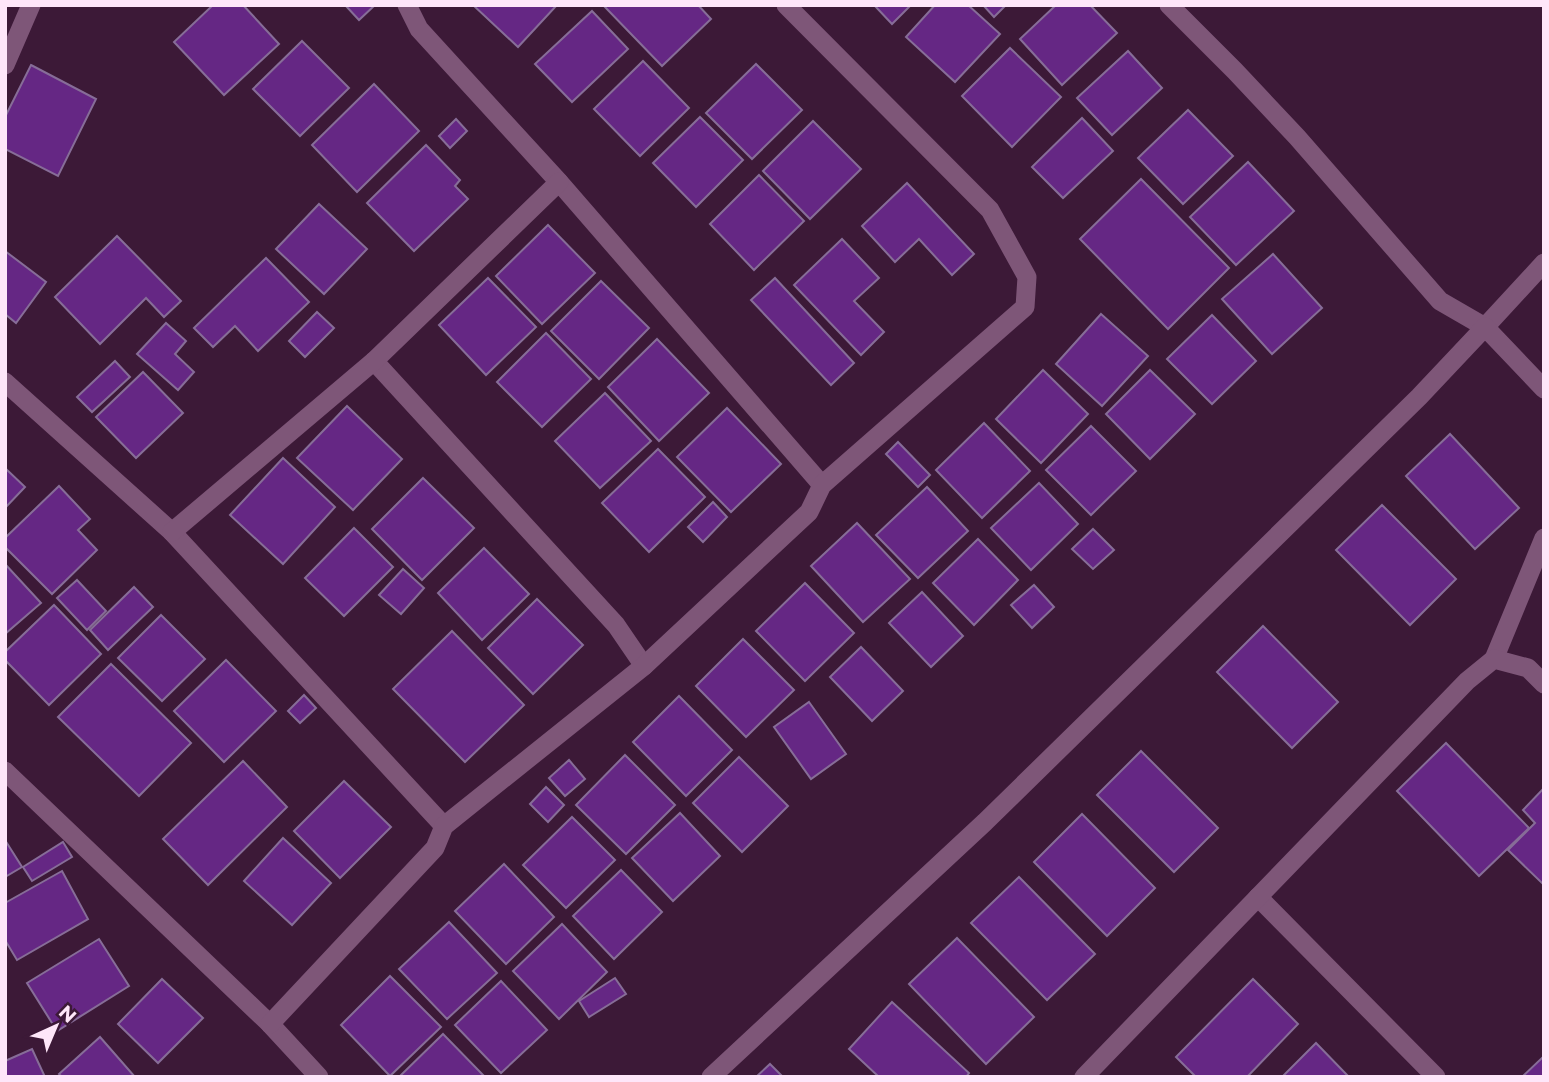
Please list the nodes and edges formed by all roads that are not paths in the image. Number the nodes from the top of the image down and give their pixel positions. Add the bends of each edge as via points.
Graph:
1 (31, 5) edge
2 (407, 5) edge
3 (786, 5) edge
4 (1169, 5) edge
5 (5, 65) edge
6 (559, 182) junction
7 (1544, 263) edge
8 (1485, 327) junction
9 (374, 361) junction
10 (5, 382) edge
11 (1544, 389) edge
12 (822, 485) junction
13 (172, 532) junction
14 (1544, 538) edge
15 (1494, 659) junction
16 (643, 666) junction
17 (1544, 684) edge
18 (5, 771) edge
19 (444, 826) junction
20 (1258, 897) junction
21 (270, 1024) junction
22 (319, 1077) edge
23 (711, 1077) edge
24 (1084, 1077) edge
25 (1436, 1077) edge

1 - 5 street
2 - 6 street via 419,29
3 - 12 street via 990,210 1027,277 1026,307
4 - 8 street via 1236,71 1440,301
6 - 9 street
6 - 12 street
7 - 8 street
8 - 11 street
8 - 23 street via 994,813
9 - 13 street
9 - 16 street via 615,625
10 - 13 street
12 - 16 street via 809,512
13 - 19 street
14 - 15 street
15 - 17 street via 1528,668
15 - 20 street via 1467,681
16 - 19 street
18 - 21 street
19 - 21 street via 435,848
20 - 24 street
20 - 25 street
21 - 22 street

